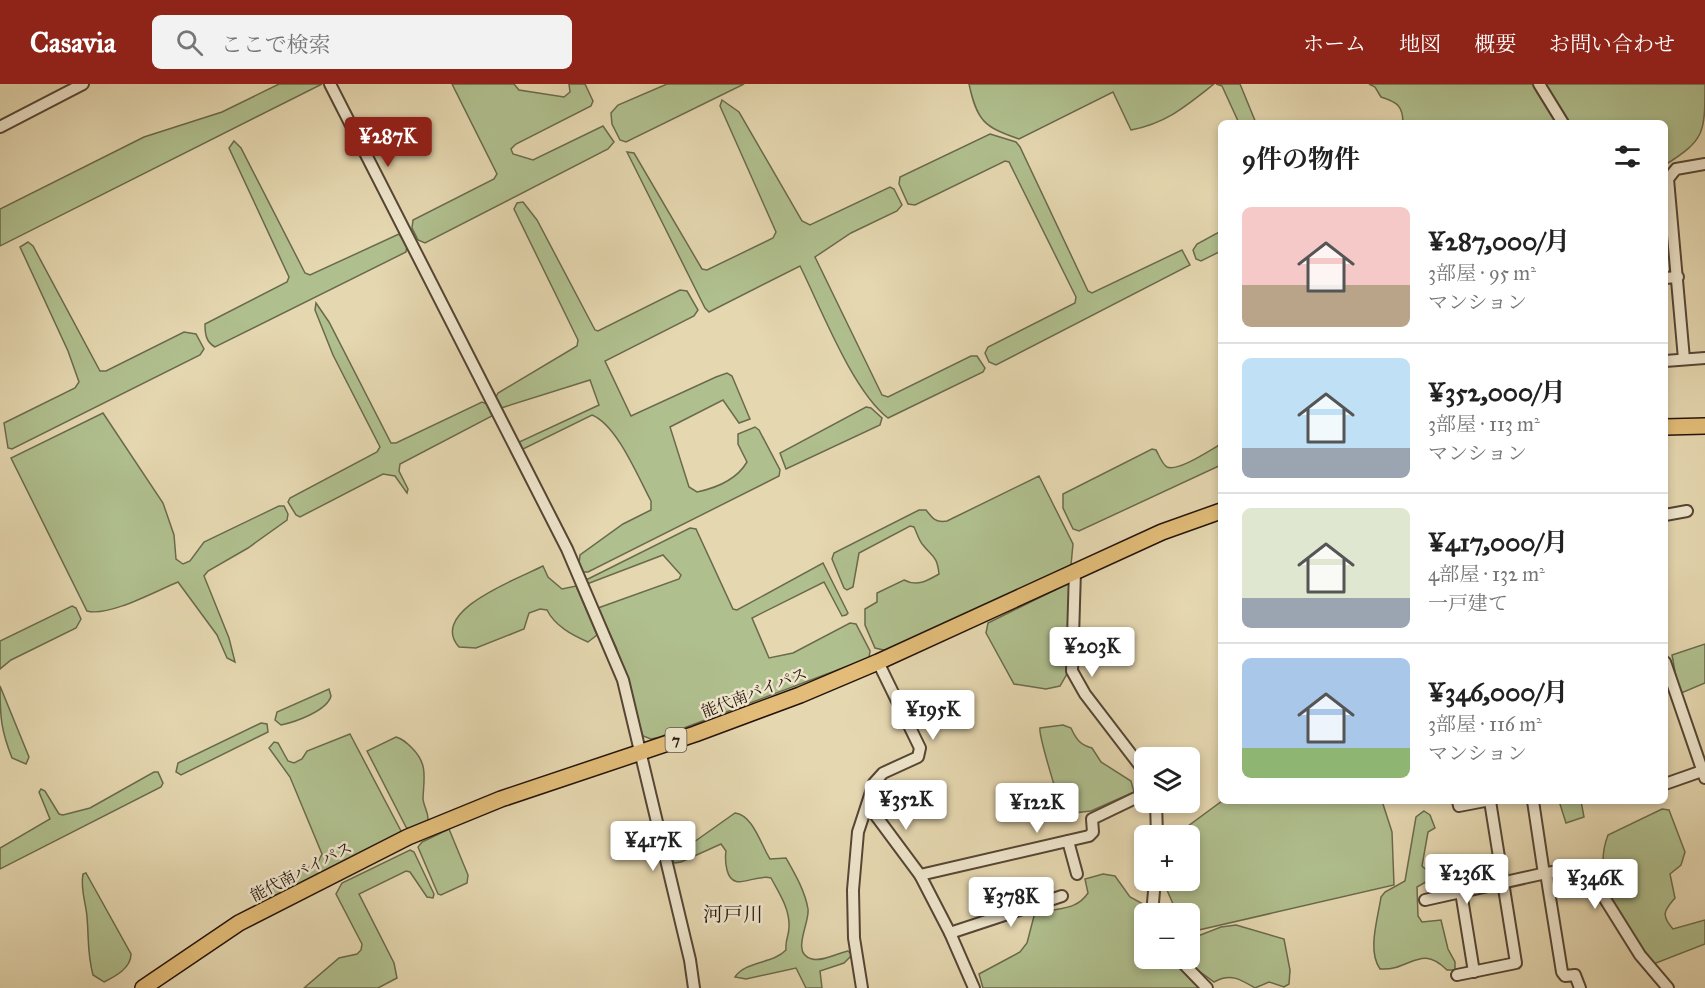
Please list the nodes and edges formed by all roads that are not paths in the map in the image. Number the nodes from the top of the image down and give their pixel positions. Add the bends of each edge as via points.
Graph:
1 (83, 84) edge
2 (330, 84) edge
3 (1539, 84) edge
4 (1561, 120) edge
5 (0, 127) edge
6 (1705, 164) edge
7 (1678, 277) junction
8 (1668, 278) edge
9 (1705, 358) edge
10 (1684, 359) junction
11 (1668, 362) edge
12 (1705, 426) edge
13 (1668, 427) edge
14 (1687, 511) dead end
15 (1218, 512) edge
16 (1668, 514) edge
17 (1075, 570) junction
18 (878, 662) junction
19 (1668, 671) edge
20 (640, 751) junction
21 (1134, 758) edge
22 (1704, 774) edge
23 (1668, 783) edge
24 (1134, 799) edge
25 (1490, 804) edge
26 (1534, 804) edge
27 (868, 805) junction
28 (1068, 841) junction
29 (1545, 873) junction
30 (1077, 874) dead end
31 (920, 875) junction
32 (1502, 882) junction
33 (1461, 892) junction
34 (1062, 896) dead end
35 (1425, 900) dead end
36 (950, 933) junction
37 (1189, 969) edge
38 (1473, 972) junction
39 (1457, 975) dead end
40 (142, 988) edge
41 (694, 988) edge
42 (862, 988) edge
43 (974, 988) edge
44 (1207, 988) edge
45 (1580, 988) edge
46 (1668, 988) edge

1 - 5 street
2 - 20 street via 567,549 623,680
3 - 4 street
6 - 7 street via 1676,169 1668,179
7 - 8 street
7 - 10 street
9 - 10 street
10 - 11 street
12 - 13 highway
14 - 16 street
15 - 17 highway, 能代南バイパス / 7
17 - 18 highway, 能代南バイパス / 7
17 - 21 street via 1072,671
18 - 20 highway, 能代南バイパス / 7
18 - 27 street via 920,748 918,757 883,774 874,783
19 - 22 street
20 - 40 highway, 能代南バイパス / 7 via 501,799 408,837 239,923
20 - 41 street
22 - 23 street
24 - 28 street via 1092,819 1093,832 1089,836
25 - 32 street
26 - 29 street
27 - 31 street
27 - 42 street via 858,832 853,890 854,938
28 - 30 street
28 - 31 street
29 - 32 street
29 - 45 street via 1562,972 1565,976 1575,975
29 - 46 street via 1585,867 1640,955
31 - 36 street
32 - 33 street
32 - 38 street via 1516,963
33 - 35 street
33 - 38 street
34 - 36 street
36 - 43 street
37 - 44 street
38 - 39 street

